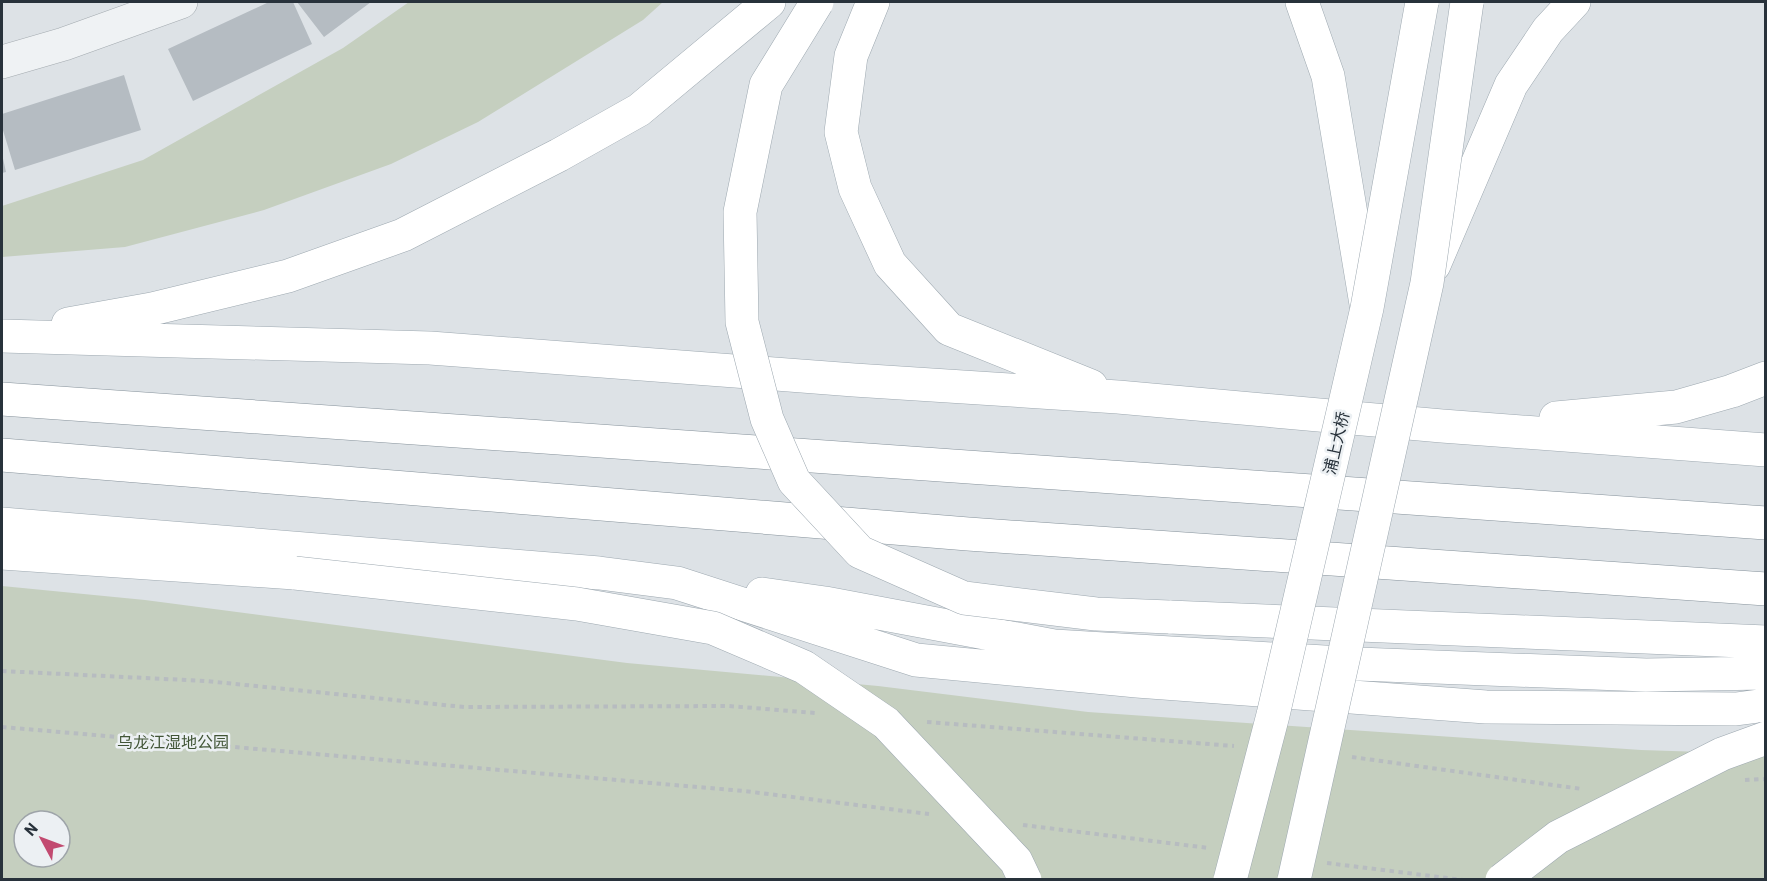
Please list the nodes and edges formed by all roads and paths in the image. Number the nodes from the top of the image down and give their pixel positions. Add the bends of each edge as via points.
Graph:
1 (181, 2) edge
2 (769, 2) edge
3 (817, 2) edge
4 (873, 2) edge
5 (1302, 2) edge
6 (1422, 2) edge
7 (1467, 2) edge
8 (1574, 2) edge
9 (2, 62) edge
10 (1427, 283) junction
11 (1367, 308) junction
12 (2, 336) edge
13 (1766, 378) edge
14 (1118, 397) junction
15 (2, 399) edge
16 (1442, 426) junction
17 (1766, 450) edge
18 (2, 455) edge
19 (1766, 523) edge
20 (2, 524) edge
21 (2, 554) edge
22 (677, 584) junction
23 (1766, 589) edge
24 (1766, 642) edge
25 (1766, 672) edge
26 (1766, 705) edge
27 (2, 727) edge
28 (1766, 738) edge
29 (932, 814) dead end
30 (1015, 824) dead end
31 (1215, 849) dead end
32 (1322, 862) dead end
33 (1025, 879) edge
34 (1230, 879) edge
35 (1294, 879) edge
36 (1463, 879) edge
37 (1502, 879) edge

1 - 9 street
2 - 12 main road via 639,110 403,235 288,276 152,309
3 - 24 main road, bridge via 766,85 740,212 742,322 767,419 794,481 860,552 964,598 1096,614
4 - 14 main road via 851,56 841,132 855,188 890,264 949,329
5 - 11 main road via 1328,76
6 - 11 main road, 浦上大桥, bridge
7 - 10 main road, bridge
8 - 10 main road, bridge via 1548,30 1511,86
10 - 35 main road, bridge
11 - 34 main road, 浦上大桥, bridge via 1274,715
12 - 14 main road via 430,348
13 - 16 main road via 1676,407
14 - 16 main road
15 - 19 main road
16 - 17 main road
18 - 23 main road via 968,534
20 - 22 main road via 600,573
21 - 33 main road, bridge via 295,573 577,604 713,628 804,667 886,723 1016,861
22 - 25 main road via 825,603 1054,646 1646,675
22 - 26 main road via 916,660 1486,707 1736,709
27 - 29 path via 744,791
28 - 37 main road, bridge via 1722,754 1558,837
30 - 31 path
32 - 36 path

